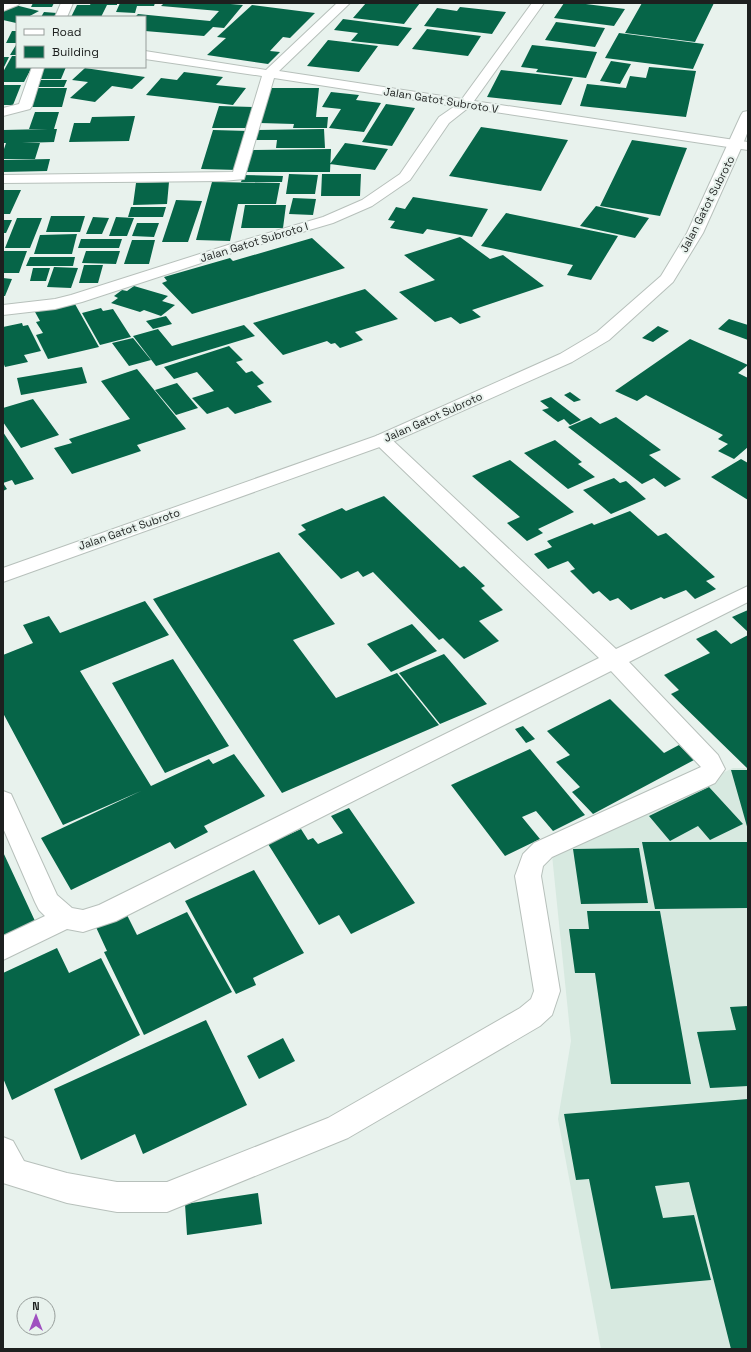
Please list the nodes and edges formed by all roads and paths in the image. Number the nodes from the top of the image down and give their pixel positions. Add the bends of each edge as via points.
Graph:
1 (14, 3) edge
2 (67, 3) edge
3 (344, 3) edge
4 (538, 3) edge
5 (3, 8) edge
6 (61, 16) edge
7 (146, 55) edge
8 (38, 68) edge
9 (269, 74) junction
10 (465, 104) junction
11 (3, 112) edge
12 (748, 115) edge
13 (742, 145) edge
14 (3, 179) edge
15 (3, 310) edge
16 (382, 440) junction
17 (3, 575) edge
18 (748, 593) edge
19 (614, 659) junction
20 (3, 801) edge
21 (65, 918) junction
22 (3, 949) edge
23 (3, 1151) edge

1 - 5 street
2 - 6 street
3 - 9 street
4 - 10 street, Jalan Gatot Subroto I
7 - 9 street, Jalan Gatot Subroto V
8 - 11 street via 25,106
9 - 10 street, Jalan Gatot Subroto V
9 - 14 street via 238,176
10 - 13 street, Jalan Gatot Subroto V
10 - 15 street, Jalan Gatot Subroto I via 444,120 405,176 367,203 328,220 233,248 76,300
12 - 13 street, Jalan Gatot Subroto
13 - 16 street, Jalan Gatot Subroto via 667,279 602,336 566,358
16 - 17 street, Jalan Gatot Subroto
16 - 19 street
18 - 19 street
19 - 21 street via 107,913 84,921
19 - 23 street via 710,761 713,769 707,776 543,850 532,861 528,876 547,991 542,1006 530,1017 338,1128 168,1197 117,1197 67,1188 14,1173
20 - 21 street via 48,902
21 - 22 street

